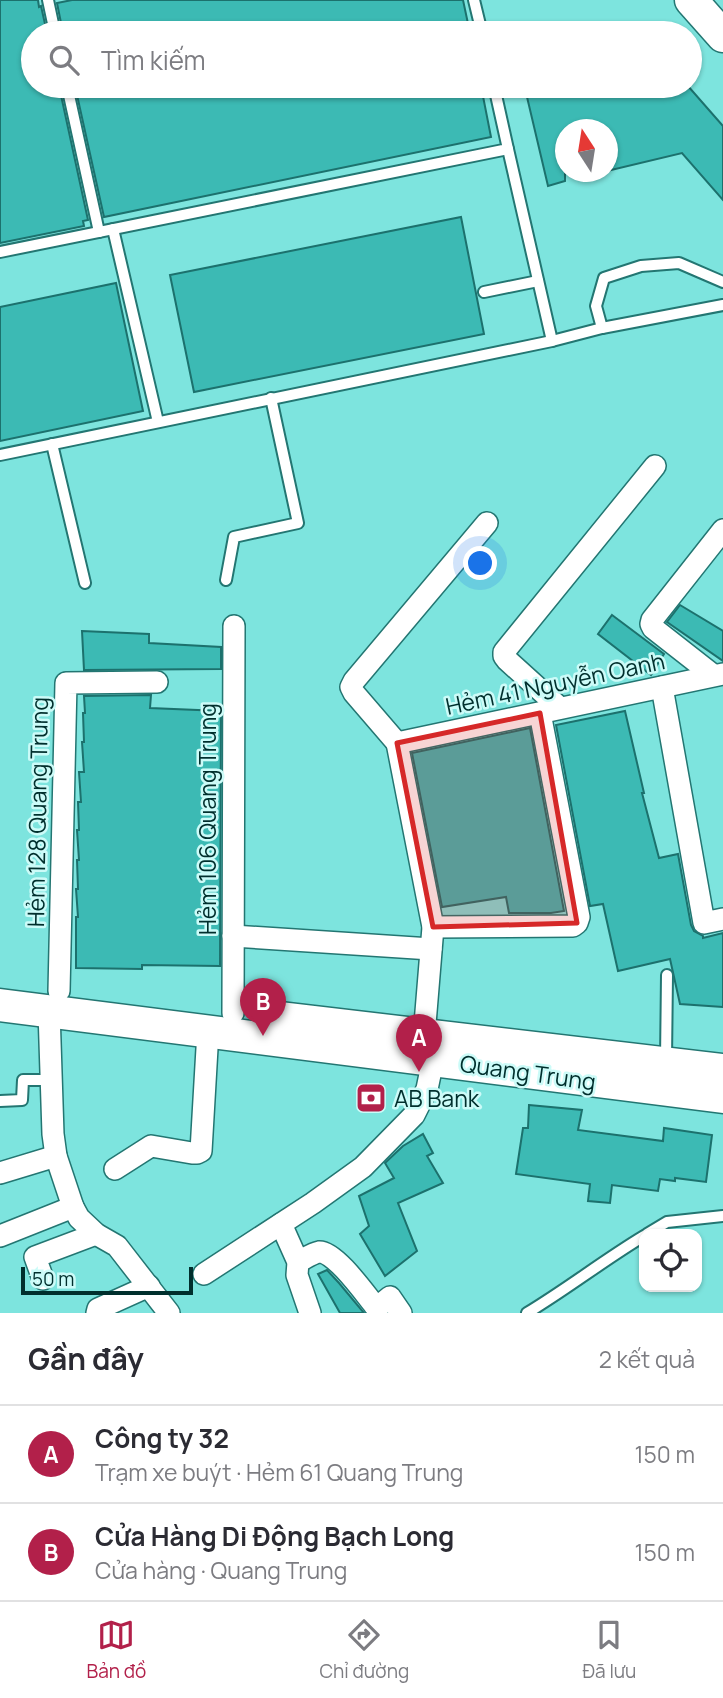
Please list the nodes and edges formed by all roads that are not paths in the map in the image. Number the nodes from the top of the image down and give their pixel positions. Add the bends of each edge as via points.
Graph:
1 (48, 0) edge
2 (474, 0) edge
3 (691, 0) edge
4 (52, 21) edge
5 (479, 21) edge
6 (723, 36) edge
7 (70, 98) edge
8 (497, 98) edge
9 (508, 149) junction
10 (113, 229) junction
11 (99, 232) junction
12 (0, 252) edge
13 (538, 281) junction
14 (723, 282) edge
15 (484, 292) dead end
16 (723, 305) edge
17 (602, 328) junction
18 (552, 341) junction
19 (271, 398) junction
20 (158, 422) junction
21 (52, 444) junction
22 (0, 455) edge
23 (655, 466) dead end
24 (487, 523) dead end
25 (723, 530) edge
26 (226, 580) dead end
27 (85, 583) dead end
28 (234, 626) dead end
29 (718, 675) edge
30 (158, 682) dead end
31 (662, 687) junction
32 (550, 711) junction
33 (397, 743) junction
34 (714, 921) edge
35 (433, 927) junction
36 (233, 936) junction
37 (431, 949) junction
38 (667, 975) dead end
39 (0, 984) edge
40 (54, 1001) junction
41 (0, 1005) edge
42 (221, 1022) junction
43 (429, 1048) junction
44 (723, 1070) edge
45 (671, 1072) junction
46 (52, 1080) junction
47 (723, 1097) edge
48 (0, 1101) edge
49 (56, 1156) junction
50 (114, 1169) dead end
51 (0, 1172) edge
52 (73, 1207) junction
53 (723, 1216) edge
54 (281, 1224) junction
55 (4, 1228) edge
56 (656, 1229) edge
57 (96, 1234) junction
58 (639, 1239) edge
59 (298, 1262) junction
60 (204, 1274) dead end
61 (43, 1279) dead end
62 (149, 1286) junction
63 (97, 1313) edge
64 (169, 1313) edge
65 (310, 1313) edge
66 (401, 1313) edge
67 (527, 1313) edge

1 - 4 lane
2 - 5 lane
3 - 6 main road
7 - 11 lane
8 - 9 lane
9 - 10 lane
9 - 13 lane
10 - 11 lane
10 - 20 lane
11 - 12 lane
13 - 15 lane
13 - 18 lane
14 - 17 lane via 679,263 641,266 604,278 596,306
16 - 17 lane
17 - 18 lane
18 - 19 lane
19 - 20 lane
19 - 26 lane via 298,523 234,537
20 - 21 lane
21 - 22 lane
21 - 27 lane
23 - 32 street via 504,652
24 - 33 street via 351,687
25 - 29 street via 651,624
28 - 36 street, Hẻm 106 Quang Trung
29 - 31 street, Hẻm 41 Nguyễn Oanh
30 - 40 street, Hẻm 128 Quang Trung via 66,683
31 - 32 street, Hẻm 41 Nguyễn Oanh
31 - 34 street
32 - 33 street, Hẻm 41 Nguyễn Oanh
32 - 35 street via 577,923
33 - 35 street
35 - 37 street
36 - 37 street
36 - 42 street, Hẻm 106 Quang Trung
37 - 43 street
38 - 45 lane
39 - 40 main road, Quang Trung
40 - 41 main road, Quang Trung
40 - 42 main road, Quang Trung
40 - 46 street
42 - 43 main road, Quang Trung
42 - 50 street, Hẻm 106 Quang Trung via 201,1151 151,1146
43 - 45 main road, Quang Trung
43 - 54 street via 427,1089 414,1115 363,1167
44 - 45 main road, Quang Trung
45 - 47 main road, Quang Trung
46 - 48 lane via 23,1080 22,1100
46 - 49 street
49 - 51 street
49 - 52 street
52 - 55 street
52 - 57 street
53 - 56 lane via 667,1222
54 - 59 street
54 - 60 street
57 - 61 street via 35,1257
57 - 62 street via 117,1246
58 - 67 lane
59 - 65 street via 297,1275
59 - 66 street via 324,1253 343,1266 375,1306 390,1297
62 - 63 street
62 - 64 street

